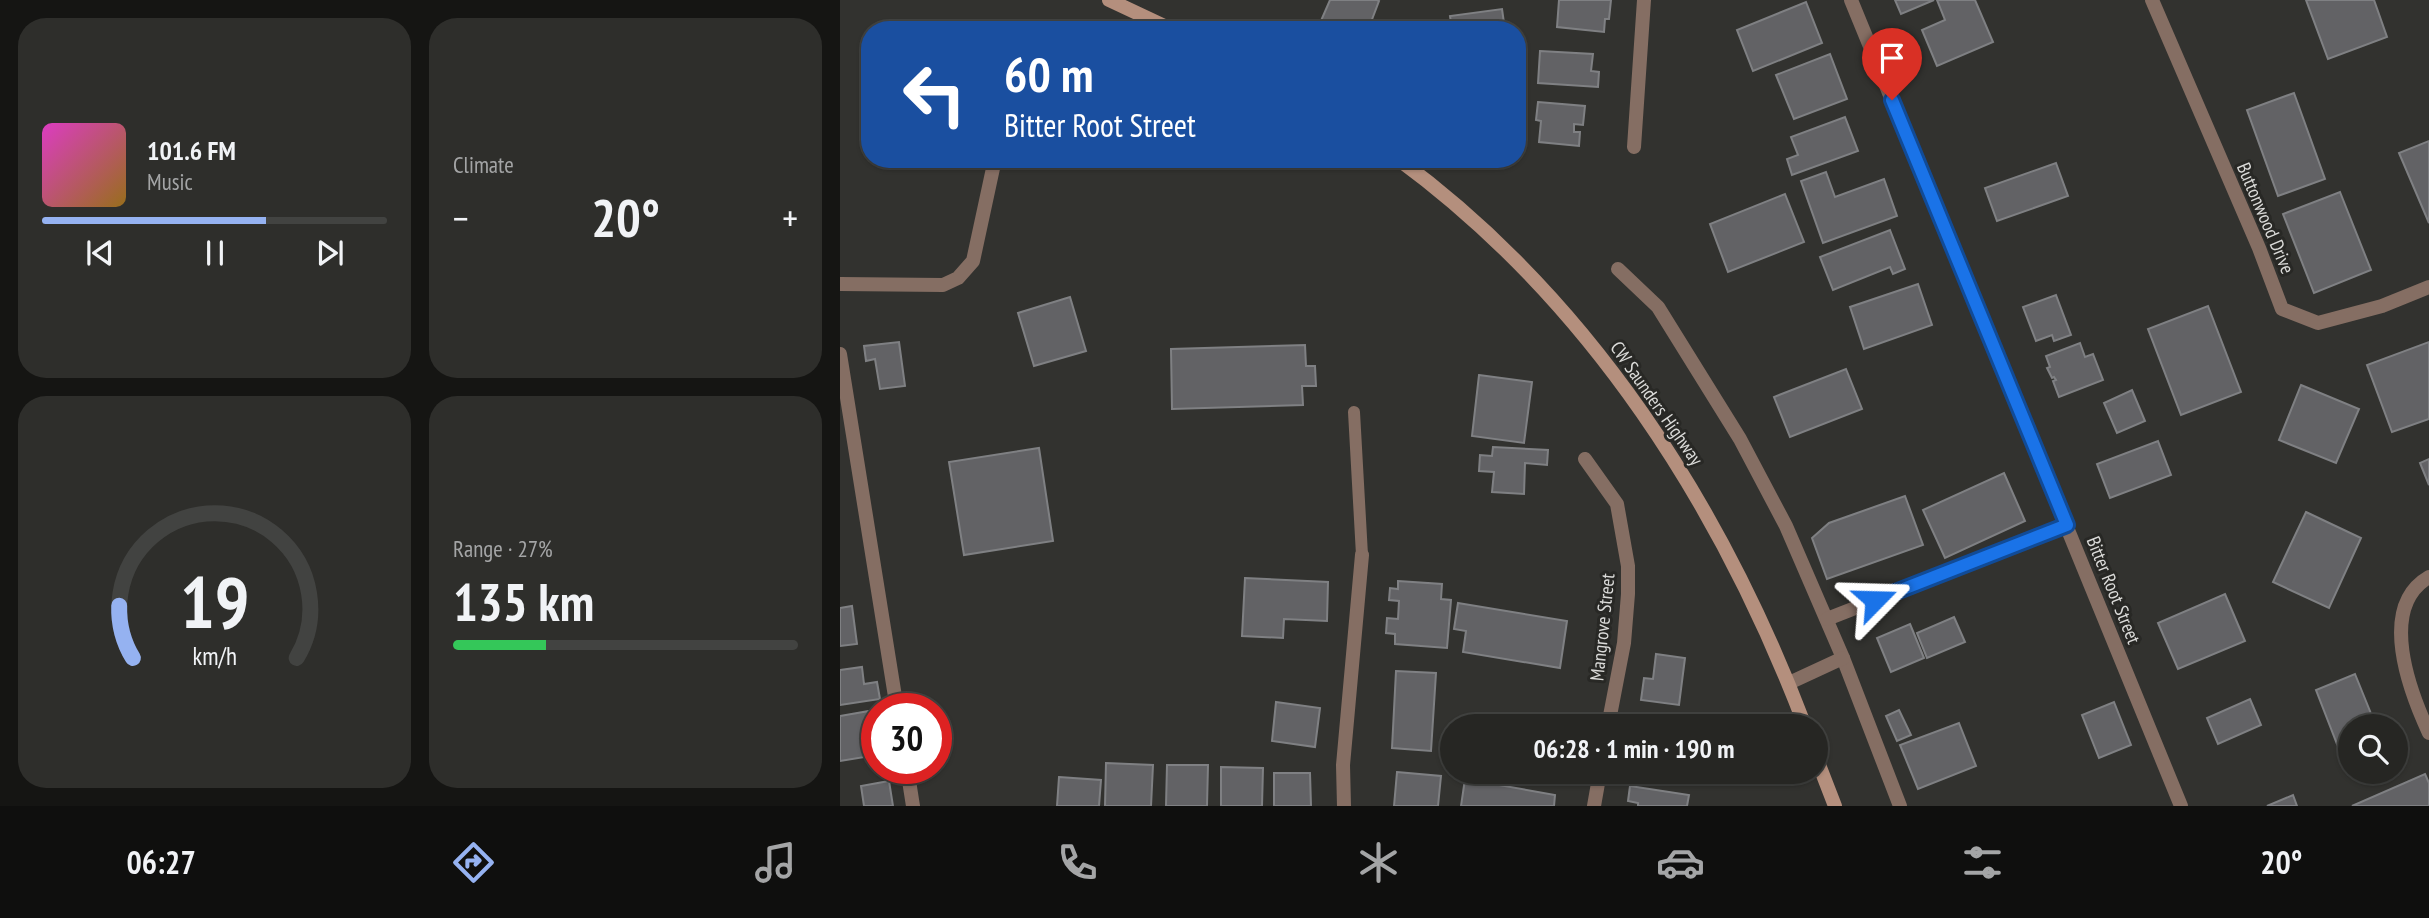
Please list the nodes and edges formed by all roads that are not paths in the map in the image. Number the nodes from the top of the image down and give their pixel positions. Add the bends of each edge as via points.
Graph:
1 (1109, 0) edge
2 (1644, 0) edge
3 (1851, 0) edge
4 (2152, 0) edge
5 (1154, 21) edge
6 (1634, 147) dead end
7 (993, 168) edge
8 (1410, 168) edge
9 (1618, 269) dead end
10 (840, 284) edge
11 (2429, 287) edge
12 (840, 354) edge
13 (1354, 412) dead end
14 (1585, 459) dead end
15 (2067, 525) junction
16 (1362, 555) joint
17 (2429, 578) edge
18 (1827, 619) junction
19 (1843, 658) junction
20 (1789, 683) junction
21 (894, 693) edge
22 (1610, 714) edge
23 (1801, 714) edge
24 (2429, 733) edge
25 (910, 784) edge
26 (1598, 784) edge
27 (1826, 784) edge
28 (913, 806) edge
29 (1344, 806) edge
30 (1594, 806) edge
31 (1835, 806) edge
32 (1900, 806) edge
33 (2181, 806) edge

1 - 5 main road
2 - 6 street
3 - 15 street, Bitter Root Street
4 - 11 street, Buttonwood Drive via 2282,309 2318,323 2382,306
7 - 10 street via 973,261 958,278 943,285
8 - 20 main road, CW Saunders Highway via 1517,260 1576,324 1636,400 1688,480
9 - 18 street via 1658,307 1740,439 1786,526
12 - 21 street
13 - 16 lane
14 - 22 street, Mangrove Street via 1617,504 1628,566 1629,594
15 - 18 street
15 - 33 street, Bitter Root Street
16 - 29 street via 1343,765
17 - 24 street via 2417,584 2403,615 2402,657
18 - 19 street
19 - 20 street
19 - 32 street
20 - 23 main road, CW Saunders Highway
25 - 28 street
26 - 30 street
27 - 31 main road

